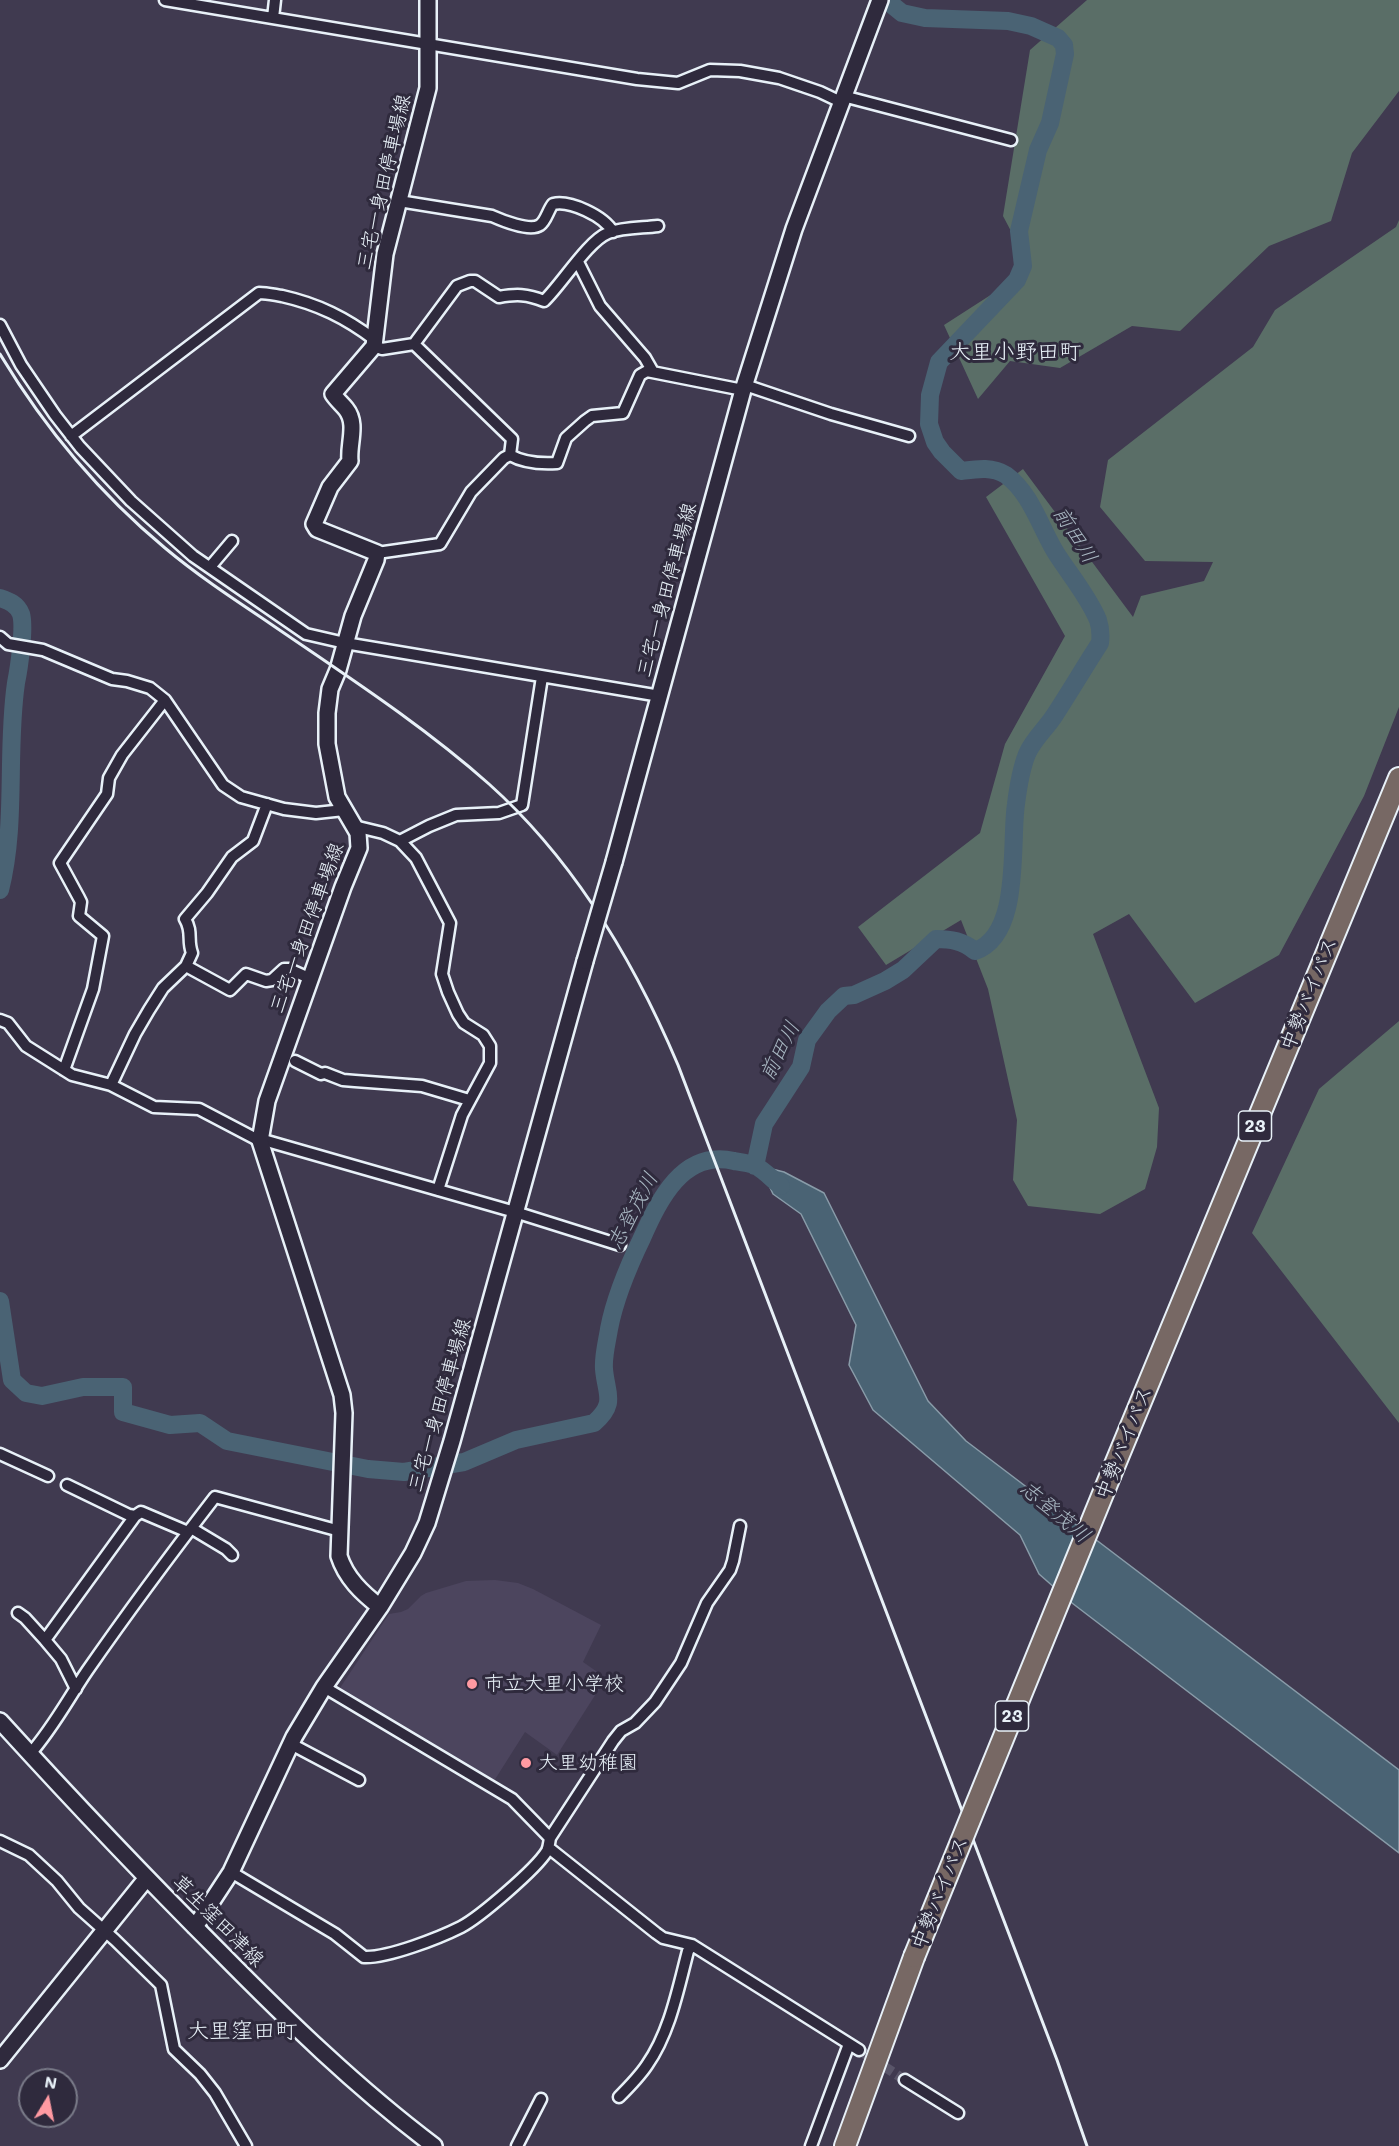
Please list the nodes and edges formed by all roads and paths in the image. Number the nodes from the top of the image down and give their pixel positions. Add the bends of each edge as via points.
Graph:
1 (165, 0) edge
2 (276, 0) edge
3 (428, 0) edge
4 (878, 5) edge
5 (273, 18) junction
6 (429, 44) junction
7 (842, 99) junction
8 (1011, 140) dead end
9 (399, 201) junction
10 (658, 226) dead end
11 (613, 232) junction
12 (578, 262) junction
13 (0, 324) edge
14 (375, 343) junction
15 (414, 344) junction
16 (653, 372) junction
17 (744, 388) junction
18 (71, 436) junction
19 (909, 436) dead end
20 (510, 455) junction
21 (232, 541) dead end
22 (377, 553) junction
23 (210, 567) junction
24 (4, 640) edge
25 (345, 643) junction
26 (543, 676) junction
27 (660, 696) junction
28 (165, 700) junction
29 (1399, 778) edge
30 (267, 804) junction
31 (344, 810) junction
32 (354, 826) junction
33 (400, 841) junction
34 (186, 966) junction
35 (310, 979) junction
36 (0, 1020) edge
37 (295, 1061) dead end
38 (64, 1070) junction
39 (111, 1085) junction
40 (469, 1100) junction
41 (260, 1140) junction
42 (438, 1190) junction
43 (515, 1212) junction
44 (620, 1245) dead end
45 (0, 1454) edge
46 (48, 1476) dead end
47 (67, 1485) dead end
48 (135, 1516) junction
49 (740, 1526) dead end
50 (190, 1530) junction
51 (340, 1531) junction
52 (232, 1556) dead end
53 (380, 1607) junction
54 (18, 1613) dead end
55 (45, 1640) junction
56 (324, 1687) junction
57 (76, 1689) junction
58 (0, 1721) edge
59 (291, 1744) junction
60 (30, 1754) junction
61 (359, 1780) dead end
62 (0, 1841) edge
63 (549, 1843) junction
64 (231, 1872) junction
65 (146, 1879) junction
66 (195, 1927) junction
67 (104, 1930) junction
68 (692, 1945) junction
69 (849, 2044) junction
70 (860, 2050) tunnel mouth
71 (0, 2060) edge
72 (905, 2080) tunnel mouth
73 (619, 2097) dead end
74 (541, 2099) dead end
75 (958, 2113) dead end
76 (246, 2146) edge
77 (434, 2146) edge
78 (517, 2146) edge
79 (811, 2146) edge
80 (845, 2146) edge

1 - 5 street
2 - 5 street
3 - 6 main road, 三宅一身田停車場線
4 - 7 main road, 三宅一身田停車場線
5 - 6 street
6 - 7 street via 678,83 710,70 765,74
6 - 9 main road, 三宅一身田停車場線 via 428,88
7 - 8 street
7 - 17 main road, 三宅一身田停車場線 via 794,229
9 - 11 street via 534,227 553,204 560,203 600,217
9 - 14 main road, 三宅一身田停車場線 via 385,254
10 - 11 street
11 - 12 street via 605,234
12 - 15 street via 544,301 521,294 499,297 475,281 457,286
12 - 16 street via 600,306
13 - 18 street via 21,365
14 - 15 street via 382,349
14 - 18 street via 343,318 317,306 259,293
14 - 22 main road via 333,394 352,422 350,461 330,487 314,524 317,530
15 - 20 street via 512,439
16 - 17 street
16 - 20 street via 640,375 623,412 592,416 566,438 557,463 517,460
17 - 19 street
17 - 27 main road, 三宅一身田停車場線
18 - 23 street via 131,501
20 - 22 street via 471,492 440,544
21 - 23 street
22 - 25 main road, 三宅一身田停車場線
23 - 25 street via 306,634
24 - 28 street via 54,654 112,679 145,686
25 - 26 street
25 - 31 main road, 三宅一身田停車場線 via 330,689 326,725 330,763
26 - 27 street
26 - 33 street via 522,805 499,813 447,818
27 - 43 main road, 三宅一身田停車場線, bridge
28 - 30 street via 223,785 241,797
28 - 38 street via 122,755 109,778 107,794 60,863 81,902 79,916 103,936 93,989
29 - 80 highway, 中勢バイパス / 23, bridge via 914,1957
30 - 31 street via 316,813
30 - 34 street via 253,841 232,857 186,919 192,953
31 - 32 main road, 三宅一身田停車場線
32 - 33 street
32 - 35 main road, 三宅一身田停車場線 via 360,841 357,855
33 - 40 street via 416,858 450,923 442,974 448,993 464,1023 483,1035 490,1047 488,1069
34 - 35 street via 230,990 246,974 267,981 288,969
34 - 39 street via 163,988
35 - 41 main road, 三宅一身田停車場線 via 267,1101
36 - 38 street via 9,1023 26,1046
37 - 40 street via 343,1080 422,1086
38 - 39 street
39 - 41 street via 154,1107 199,1109
40 - 42 street
41 - 42 street
41 - 51 main road, 三宅一身田停車場線 via 337,1377 344,1413
42 - 43 street
43 - 44 street
43 - 53 main road, 三宅一身田停車場線 via 427,1524
45 - 46 street
47 - 48 street
48 - 50 street via 141,1512
48 - 55 street
49 - 63 street via 734,1561 706,1603 677,1670 641,1717 618,1734
50 - 51 street via 215,1497
50 - 52 street
50 - 57 street
51 - 53 main road, 三宅一身田停車場線 via 339,1556 343,1567 361,1592
53 - 56 main road, 三宅一身田停車場線
54 - 55 street
55 - 57 street via 61,1659
56 - 59 main road, 三宅一身田停車場線
56 - 63 street via 512,1799
57 - 60 street via 48,1734
58 - 60 main road
59 - 61 street
59 - 64 main road, 三宅一身田停車場線
60 - 65 main road
62 - 67 street via 29,1855
63 - 64 street via 526,1874 472,1920 425,1942 369,1957 361,1957 335,1934
63 - 68 street via 663,1938
64 - 66 main road, 三宅一身田停車場線
65 - 66 main road, 草生窪田津線
65 - 67 main road, 草生窪田津線
66 - 77 main road, 草生窪田津線 via 347,2075
67 - 71 main road, 草生窪田津線
67 - 76 street via 161,1985 174,2049 215,2093
68 - 69 street
68 - 73 street via 654,2055
69 - 70 street
69 - 79 street
72 - 75 street
74 - 78 street

